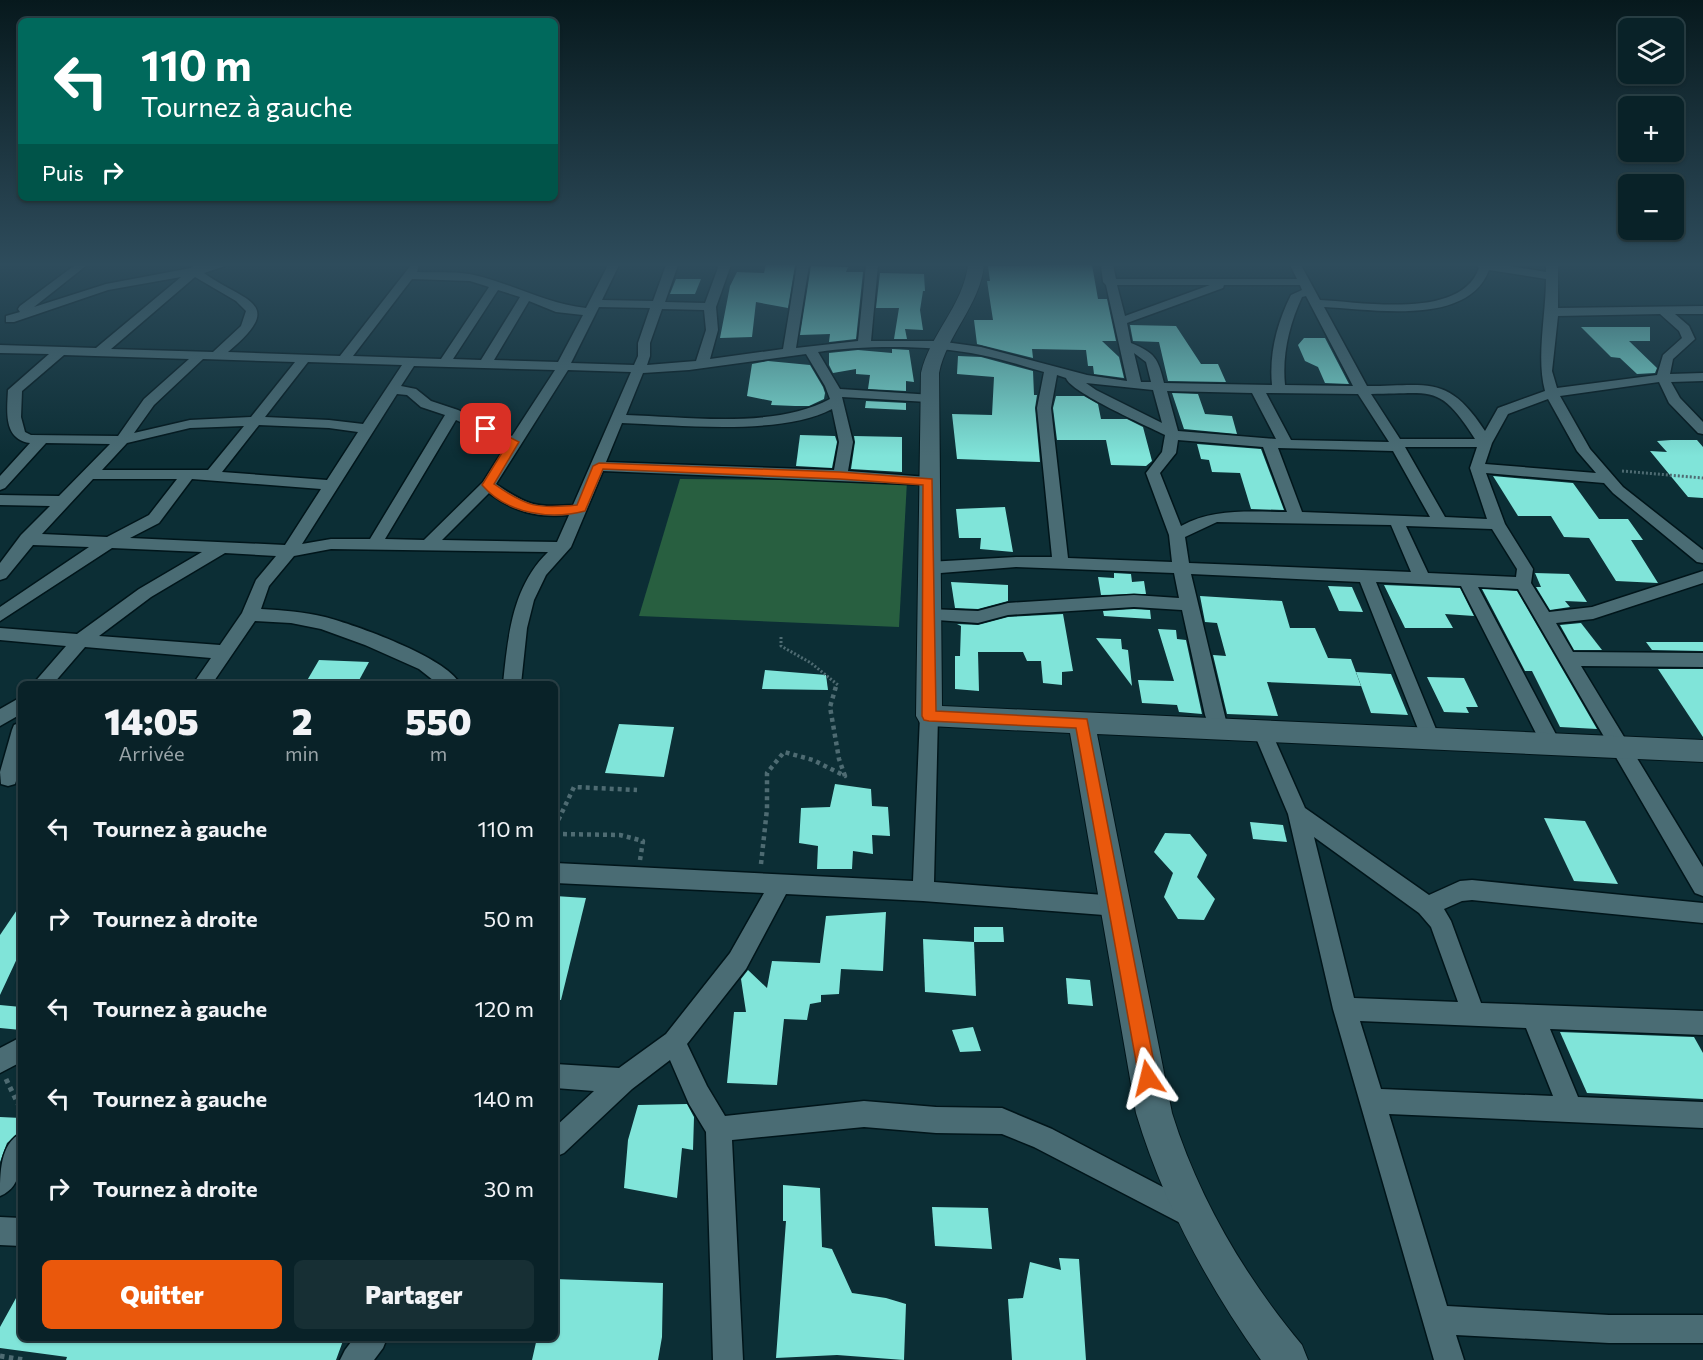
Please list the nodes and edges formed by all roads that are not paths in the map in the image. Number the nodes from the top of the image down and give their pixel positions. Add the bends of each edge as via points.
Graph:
1 (127, 328) edge
2 (244, 328) edge
3 (367, 328) edge
4 (467, 328) edge
5 (507, 328) edge
6 (582, 328) edge
7 (649, 328) edge
8 (712, 328) edge
9 (793, 328) edge
10 (866, 328) edge
11 (948, 328) edge
12 (1120, 328) edge
13 (1284, 328) edge
14 (1330, 328) edge
15 (1550, 328) edge
16 (1685, 328) edge
17 (864, 344) junction
18 (1124, 344) junction
19 (938, 345) junction
20 (0, 349) edge
21 (810, 349) junction
22 (61, 351) junction
23 (99, 352) junction
24 (789, 352) junction
25 (201, 354) junction
26 (218, 354) junction
27 (305, 358) junction
28 (344, 359) junction
29 (411, 361) junction
30 (445, 362) junction
31 (486, 363) junction
32 (702, 364) junction
33 (563, 366) junction
34 (636, 368) junction
35 (1058, 372) junction
36 (1703, 377) edge
37 (1663, 378) junction
38 (1158, 385) junction
39 (1135, 386) junction
40 (392, 389) junction
41 (1257, 389) junction
42 (1279, 389) junction
43 (1363, 391) junction
44 (1552, 393) junction
45 (836, 397) junction
46 (928, 398) junction
47 (453, 413) junction
48 (618, 419) junction
49 (253, 421) junction
50 (1700, 425) edge
51 (366, 429) junction
52 (1171, 433) junction
53 (40, 440) junction
54 (122, 440) junction
55 (514, 442) junction
56 (1284, 442) junction
57 (1266, 443) junction
58 (1485, 443) junction
59 (1397, 445) junction
60 (599, 466) junction
61 (1477, 468) junction
62 (90, 474) junction
63 (188, 474) junction
64 (1604, 474) junction
65 (212, 475) junction
66 (840, 476) junction
67 (928, 482) junction
68 (0, 485) edge
69 (331, 485) junction
70 (488, 485) junction
71 (0, 500) edge
72 (63, 501) junction
73 (581, 509) junction
74 (1296, 517) junction
75 (1396, 522) junction
76 (1441, 523) junction
77 (1497, 524) junction
78 (1177, 535) junction
79 (27, 539) junction
80 (111, 543) junction
81 (374, 545) junction
82 (426, 547) junction
83 (563, 547) junction
84 (222, 548) junction
85 (289, 551) junction
86 (1702, 557) edge
87 (1060, 563) junction
88 (1181, 567) junction
89 (928, 568) junction
90 (0, 574) edge
91 (1366, 577) junction
92 (1703, 577) edge
93 (1422, 579) junction
94 (1467, 581) junction
95 (1523, 582) junction
96 (1189, 603) junction
97 (0, 615) edge
98 (250, 615) junction
99 (929, 615) junction
100 (1546, 618) junction
101 (0, 634) edge
102 (80, 641) junction
103 (223, 652) junction
104 (1568, 659) junction
105 (1703, 660) edge
106 (45, 681) edge
107 (204, 681) edge
108 (447, 681) edge
109 (512, 681) edge
110 (18, 706) edge
111 (929, 716) junction
112 (0, 719) edge
113 (1082, 723) junction
114 (1219, 729) junction
115 (1262, 731) junction
116 (1431, 738) junction
117 (18, 743) edge
118 (1551, 744) junction
119 (1620, 747) junction
120 (1703, 751) edge
121 (10, 778) edge
122 (1298, 814) junction
123 (558, 873) edge
124 (1700, 877) edge
125 (769, 884) junction
126 (923, 891) junction
127 (1117, 906) junction
128 (1427, 906) junction
129 (1703, 913) edge
130 (1345, 1009) junction
131 (1474, 1014) junction
132 (1533, 1017) junction
133 (1703, 1023) edge
134 (674, 1042) junction
135 (18, 1051) edge
136 (6, 1065) edge
137 (558, 1076) edge
138 (623, 1080) junction
139 (1372, 1101) junction
140 (1572, 1110) junction
141 (1703, 1115) edge
142 (719, 1129) junction
143 (558, 1141) edge
144 (18, 1151) edge
145 (0, 1183) edge
146 (1192, 1215) junction
147 (0, 1231) edge
148 (18, 1232) edge
149 (1437, 1320) junction
150 (1703, 1329) edge
151 (371, 1341) edge
152 (355, 1360) edge
153 (728, 1360) edge
154 (1287, 1360) edge
155 (1449, 1360) edge

1 - 23 street
2 - 26 street
3 - 28 street
4 - 30 street
5 - 31 street
6 - 33 street
7 - 34 street via 644,356
8 - 32 street
9 - 24 street
10 - 17 street
11 - 19 main road
12 - 18 street
13 - 42 street
14 - 43 street
15 - 44 street via 1546,370
16 - 37 street via 1689,339 1667,358
17 - 19 street
17 - 21 street
18 - 38 street via 1148,356
18 - 39 street
19 - 35 street via 981,351
19 - 46 main road
20 - 22 street
21 - 24 street
21 - 45 street
22 - 23 street
22 - 53 street via 21,384 13,397 19,434
23 - 25 street
24 - 32 street
25 - 26 street
25 - 54 street via 149,402
26 - 27 street
27 - 28 street
27 - 49 street
28 - 29 street
29 - 30 street
29 - 40 street
30 - 31 street
31 - 33 street
32 - 34 street
33 - 34 street
33 - 55 street
34 - 48 street
35 - 39 street
35 - 52 street
35 - 87 street via 1044,408
36 - 37 street
37 - 44 street
37 - 50 street via 1674,400
38 - 39 street
38 - 41 street
38 - 52 street
40 - 47 street via 411,392 426,404
40 - 51 street
41 - 42 street
41 - 56 street
42 - 43 street
43 - 58 street via 1444,392 1455,399
43 - 59 street
44 - 58 street via 1503,411
44 - 64 street via 1580,443
45 - 46 street
45 - 48 street via 825,410 812,414 761,420
45 - 66 street via 846,442
46 - 67 main road
47 - 55 street
47 - 81 street
48 - 60 street
49 - 51 street
49 - 54 street via 190,424
49 - 65 street
51 - 69 street
52 - 57 street
52 - 78 street via 1169,453 1153,472
53 - 54 street
53 - 68 street
54 - 62 street
55 - 70 street
56 - 57 street
56 - 59 street
57 - 74 street
58 - 59 street
58 - 61 street
59 - 76 street
60 - 66 street
60 - 73 street
61 - 64 street
61 - 77 street
62 - 63 street
62 - 72 street
63 - 65 street
63 - 80 street via 154,519
64 - 86 street via 1638,508
65 - 69 street
66 - 67 street
67 - 89 main road
69 - 85 street
70 - 73 street via 515,504 531,509
70 - 82 street
71 - 72 street
72 - 79 street
73 - 83 street
74 - 75 street
74 - 78 street via 1217,517
75 - 76 street
75 - 93 street
76 - 77 street
77 - 95 street via 1524,569
78 - 88 street
79 - 80 street
79 - 90 street
80 - 84 street
80 - 97 street
81 - 82 street
81 - 85 street via 331,544
82 - 83 street
83 - 109 street via 538,574 527,600 516,633
84 - 85 street
84 - 102 street via 145,593
85 - 98 street via 262,584
87 - 88 street
87 - 89 street
88 - 91 street
88 - 96 street
89 - 99 main road
91 - 93 street
91 - 116 street
92 - 100 street via 1593,613
93 - 94 street
94 - 95 street
94 - 118 street
95 - 100 street
96 - 99 street via 1134,601 1008,609 978,617
96 - 114 street
98 - 103 street
98 - 108 street via 323,623 425,664
99 - 111 main road
100 - 104 street
101 - 102 street
102 - 103 street
102 - 106 street
103 - 107 street
104 - 105 street
104 - 119 street
110 - 112 street
111 - 113 main road
111 - 126 street
113 - 114 main road
113 - 127 main road
114 - 115 main road
115 - 116 main road
115 - 122 street
116 - 118 main road
117 - 121 street
118 - 119 main road
119 - 120 main road
119 - 124 street
122 - 128 street
122 - 130 street
123 - 125 street
125 - 126 street
125 - 134 street via 738,962
126 - 127 street
127 - 146 main road via 1154,1113
128 - 129 street via 1472,890
128 - 131 street via 1440,921
130 - 131 street
130 - 139 street
131 - 132 street
132 - 133 street
132 - 140 street
134 - 138 street
134 - 142 street via 698,1095
135 - 136 street
137 - 138 street
138 - 143 street
139 - 140 street
139 - 149 street
140 - 141 street
142 - 146 street via 864,1114 1002,1121
142 - 153 street
144 - 145 street
146 - 154 main road via 1222,1267
147 - 148 street
149 - 150 street via 1609,1329
149 - 155 street
151 - 152 street

